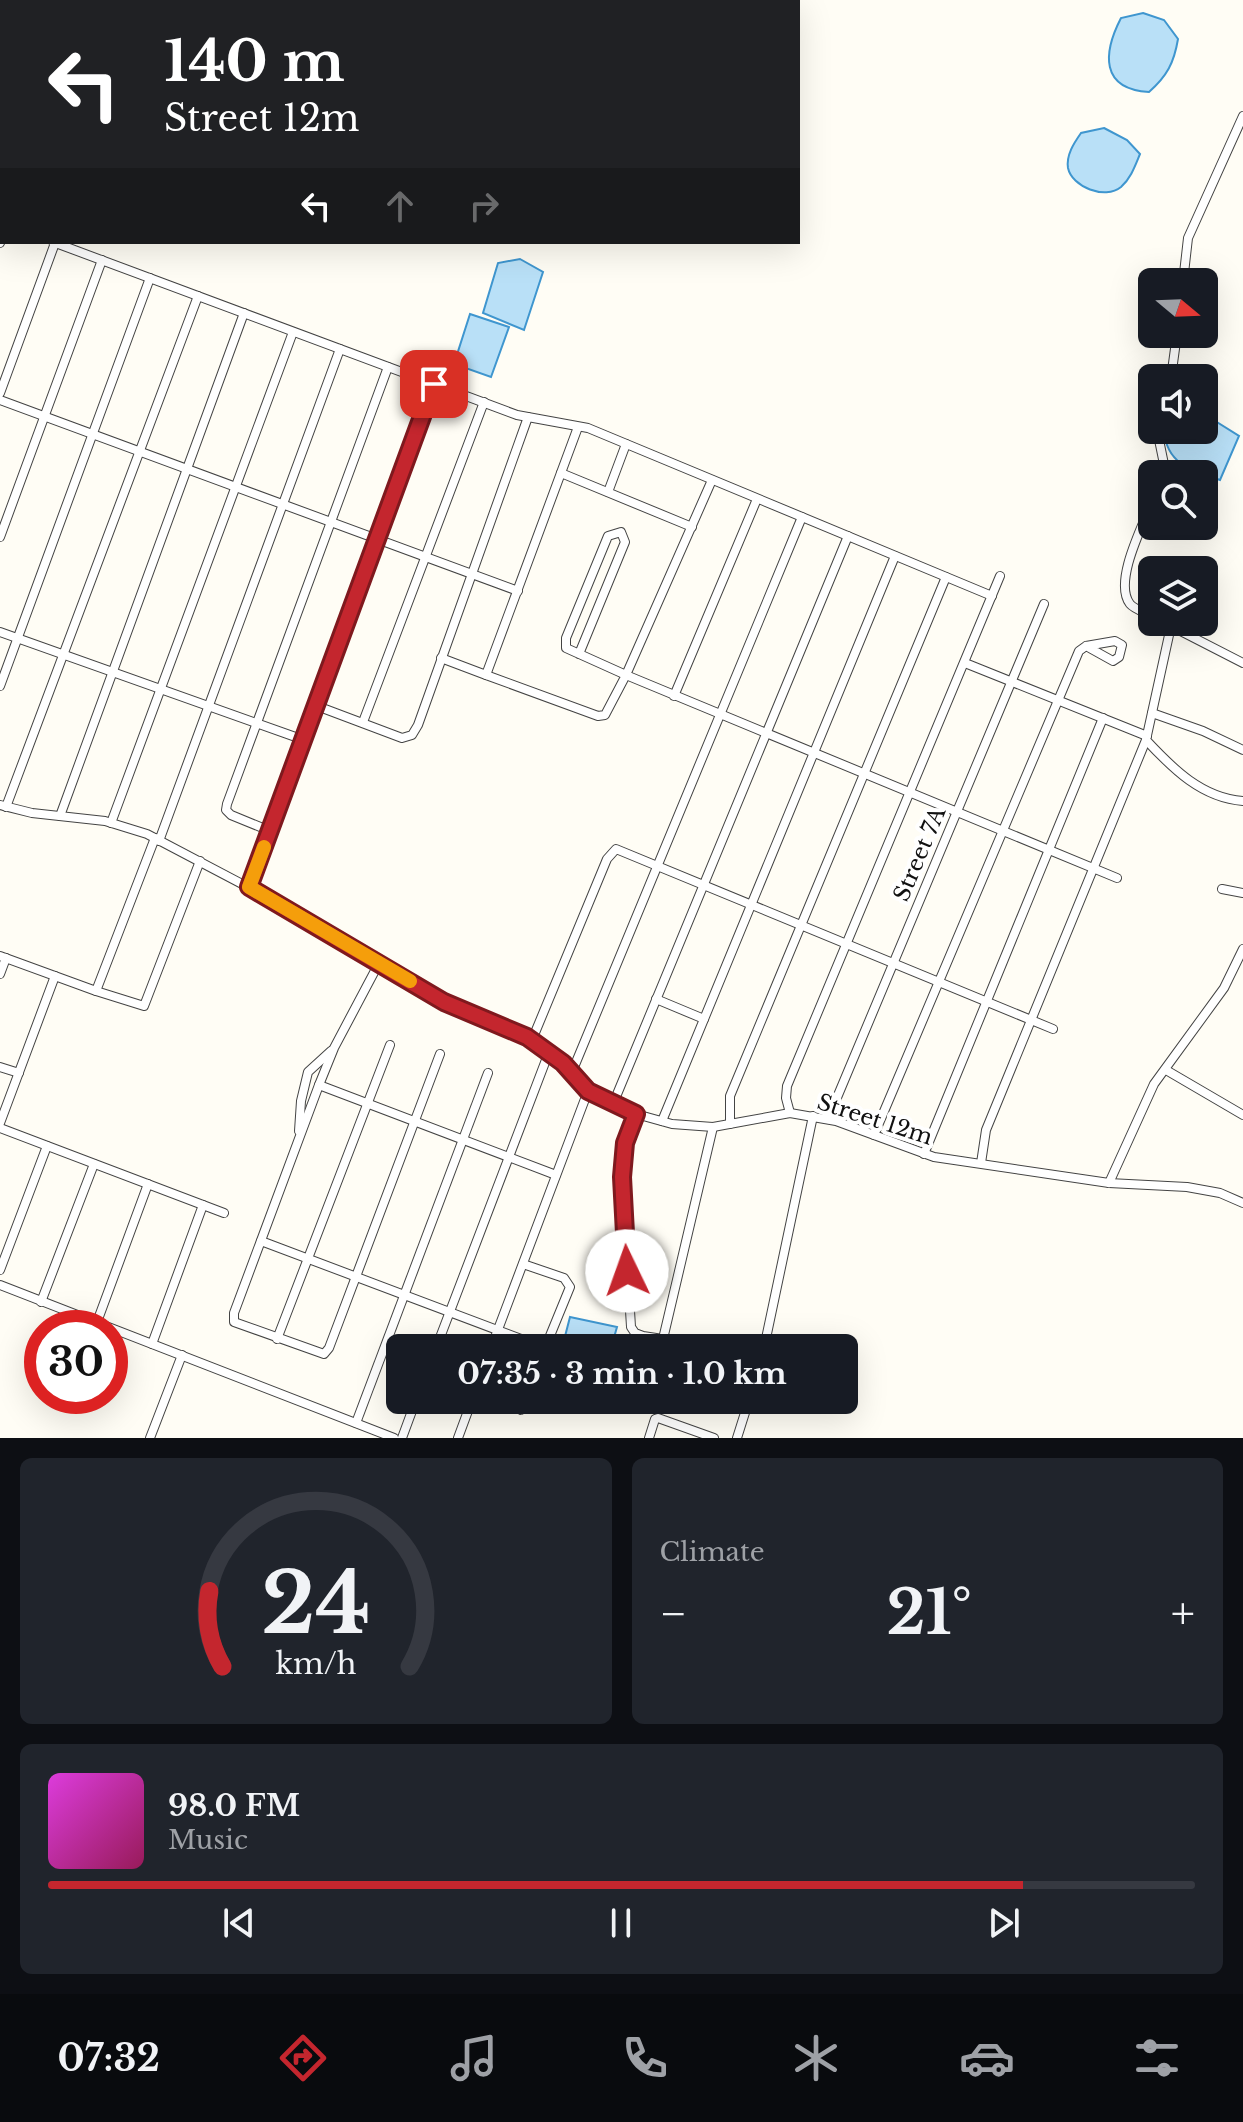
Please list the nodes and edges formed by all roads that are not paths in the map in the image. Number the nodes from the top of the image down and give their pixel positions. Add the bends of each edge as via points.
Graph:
1 (1243, 116) edge
2 (53, 244) edge
3 (59, 244) edge
4 (102, 260) junction
5 (1185, 268) edge
6 (150, 278) junction
7 (198, 296) junction
8 (244, 313) junction
9 (293, 332) junction
10 (340, 349) junction
11 (388, 367) junction
12 (434, 384) junction
13 (0, 393) edge
14 (0, 400) edge
15 (484, 402) junction
16 (44, 416) junction
17 (528, 417) junction
18 (578, 427) junction
19 (93, 434) junction
20 (626, 444) junction
21 (140, 451) junction
22 (187, 469) junction
23 (561, 473) junction
24 (712, 480) junction
25 (236, 486) junction
26 (608, 492) junction
27 (757, 499) junction
28 (283, 504) junction
29 (802, 517) junction
30 (330, 521) junction
31 (692, 527) junction
32 (848, 536) junction
33 (0, 537) edge
34 (1138, 538) edge
35 (377, 539) junction
36 (895, 556) junction
37 (425, 557) junction
38 (472, 574) junction
39 (1000, 576) dead end
40 (946, 577) junction
41 (518, 591) junction
42 (992, 596) junction
43 (1044, 604) dead end
44 (1138, 609) edge
45 (0, 632) edge
46 (1165, 636) edge
47 (1190, 636) edge
48 (18, 638) junction
49 (1086, 646) dead end
50 (64, 654) junction
51 (579, 654) junction
52 (441, 658) junction
53 (965, 663) junction
54 (1243, 663) edge
55 (112, 672) junction
56 (486, 675) junction
57 (626, 675) junction
58 (1011, 681) junction
59 (0, 686) edge
60 (160, 689) junction
61 (674, 696) junction
62 (1058, 700) junction
63 (209, 706) junction
64 (317, 706) junction
65 (1152, 713) junction
66 (720, 715) junction
67 (1103, 718) junction
68 (363, 722) junction
69 (255, 723) junction
70 (766, 734) junction
71 (1146, 738) junction
72 (304, 740) junction
73 (1243, 750) edge
74 (813, 753) junction
75 (864, 774) junction
76 (910, 793) junction
77 (1243, 801) edge
78 (3, 806) edge
79 (956, 812) junction
80 (60, 816) junction
81 (111, 823) junction
82 (270, 831) junction
83 (1003, 831) junction
84 (157, 840) junction
85 (1049, 850) junction
86 (200, 861) junction
87 (657, 867) junction
88 (1093, 869) junction
89 (1117, 878) dead end
90 (703, 886) junction
91 (249, 887) junction
92 (1222, 889) dead end
93 (1243, 893) edge
94 (751, 905) junction
95 (801, 926) junction
96 (846, 944) junction
97 (1243, 949) edge
98 (3, 957) edge
99 (379, 963) junction
100 (893, 963) junction
101 (1240, 963) edge
102 (0, 974) edge
103 (55, 976) junction
104 (939, 982) junction
105 (96, 991) junction
106 (656, 999) junction
107 (987, 1002) junction
108 (704, 1019) junction
109 (1031, 1020) junction
110 (1053, 1029) dead end
111 (532, 1040) junction
112 (390, 1045) dead end
113 (334, 1048) junction
114 (549, 1052) junction
115 (440, 1054) dead end
116 (0, 1067) edge
117 (1166, 1070) junction
118 (572, 1072) junction
119 (19, 1073) junction
120 (488, 1073) dead end
121 (319, 1085) junction
122 (588, 1091) junction
123 (367, 1104) junction
124 (613, 1104) junction
125 (790, 1113) junction
126 (636, 1114) junction
127 (1243, 1115) edge
128 (813, 1116) junction
129 (828, 1119) junction
130 (662, 1121) junction
131 (414, 1122) junction
132 (730, 1124) junction
133 (0, 1126) edge
134 (713, 1127) junction
135 (874, 1135) junction
136 (298, 1140) junction
137 (463, 1140) junction
138 (47, 1146) junction
139 (924, 1154) junction
140 (509, 1158) junction
141 (981, 1163) junction
142 (94, 1164) junction
143 (556, 1175) junction
144 (1109, 1183) junction
145 (148, 1184) junction
146 (1243, 1203) edge
147 (203, 1205) junction
148 (224, 1213) dead end
149 (261, 1241) junction
150 (308, 1258) junction
151 (523, 1264) junction
152 (0, 1270) edge
153 (355, 1276) junction
154 (0, 1285) edge
155 (404, 1295) junction
156 (41, 1302) junction
157 (63, 1310) edge
158 (101, 1310) edge
159 (450, 1312) junction
160 (498, 1330) junction
161 (128, 1334) edge
162 (441, 1334) edge
163 (496, 1334) edge
164 (508, 1334) edge
165 (551, 1334) edge
166 (640, 1334) edge
167 (664, 1334) edge
168 (767, 1334) edge
169 (277, 1339) junction
170 (152, 1344) junction
171 (182, 1355) junction
172 (411, 1414) edge
173 (467, 1414) edge
174 (745, 1414) edge
175 (356, 1423) junction
176 (150, 1438) edge
177 (394, 1438) edge
178 (402, 1438) edge
179 (458, 1438) edge
180 (649, 1438) edge
181 (714, 1438) edge
182 (737, 1438) edge

1 - 5 street via 1188,238
2 - 13 street
3 - 4 street
4 - 6 street
4 - 16 street
6 - 7 street
6 - 19 street
7 - 8 street
7 - 21 street
8 - 9 street
8 - 22 street
9 - 10 street
9 - 25 street
10 - 11 street
10 - 28 street
11 - 12 street
11 - 30 street
12 - 15 street
12 - 35 street
14 - 16 street
15 - 17 street
15 - 37 street
16 - 19 street
16 - 33 street
17 - 18 street
17 - 38 street
18 - 20 street
18 - 23 street
19 - 21 street
19 - 48 street
20 - 24 street
20 - 26 street
21 - 22 street
21 - 50 street
22 - 25 street
22 - 55 street
23 - 26 street
23 - 41 street
24 - 27 street
24 - 31 street
25 - 28 street
25 - 60 street
26 - 31 street
27 - 29 street
27 - 61 street
28 - 30 street
28 - 63 street
29 - 32 street
29 - 66 street
30 - 35 street
30 - 69 street
31 - 57 street
32 - 36 street
32 - 70 street
34 - 44 street via 1123,588
35 - 37 street
35 - 64 street
36 - 40 street
36 - 74 street
37 - 38 street
37 - 68 street
38 - 41 street
38 - 52 street
39 - 42 street
40 - 42 street
40 - 75 street
41 - 56 street
42 - 53 street
43 - 58 street, Street 7A
45 - 48 street
46 - 65 street
47 - 54 street
48 - 50 street
48 - 59 street
49 - 62 street
50 - 55 street
50 - 78 street
51 - 51 street via 566,648 571,622 608,536 621,532 625,542
51 - 57 street
52 - 56 street
52 - 68 street via 412,735 402,738
53 - 58 street
53 - 76 street
55 - 60 street
55 - 80 street
56 - 57 street via 598,716 611,707
57 - 61 street
58 - 62 street
58 - 79 street, Street 7A
60 - 63 street
60 - 81 street
61 - 66 street
62 - 67 street
62 - 83 street
63 - 69 street
63 - 84 street
64 - 68 street
64 - 72 street
65 - 71 street
65 - 73 street
66 - 70 street
66 - 87 street
67 - 71 street
67 - 85 street
69 - 72 street
69 - 82 street via 226,810
70 - 74 street
70 - 90 street
71 - 77 street via 1201,789
71 - 88 street
72 - 82 street
74 - 75 street
74 - 94 street
75 - 76 street
75 - 95 street
76 - 79 street
76 - 96 street
78 - 80 street, Street 12m
79 - 83 street
79 - 100 street, Street 7A
80 - 81 street, Street 12m
81 - 84 street, Street 12m
82 - 91 street
83 - 85 street
83 - 104 street
84 - 86 street, Street 12m
84 - 105 street
85 - 88 street
85 - 107 street
86 - 91 street, Street 12m
86 - 105 street via 144,1006
87 - 90 street
87 - 111 street via 616,849 611,852
87 - 118 street
88 - 89 street
88 - 109 street
90 - 94 street
90 - 106 street
91 - 99 street, Street 12m
92 - 93 street
94 - 95 street
94 - 108 street
95 - 96 street
95 - 132 street via 730,1096
96 - 100 street
96 - 125 street via 787,1086
97 - 101 street
98 - 102 street
98 - 103 street
99 - 111 street, Street 12m via 444,1002
99 - 113 street
100 - 104 street
100 - 129 street, Street 7A
101 - 117 street
103 - 105 street
103 - 119 street
104 - 107 street
104 - 135 street
106 - 108 street
106 - 124 street
107 - 109 street
107 - 139 street
108 - 130 street
109 - 110 street
109 - 141 street via 986,1130
111 - 114 street, Street 12m
112 - 123 street
113 - 121 street
113 - 136 street via 308,1072
114 - 118 street, Street 12m
114 - 140 street
115 - 131 street
116 - 119 street
117 - 127 street
117 - 144 street via 1154,1084
118 - 122 street, Street 12m
119 - 133 street
120 - 137 street
121 - 123 street
121 - 136 street
122 - 124 street, Street 12m
122 - 143 street
123 - 131 street
123 - 150 street
124 - 126 street, Street 12m
125 - 128 street, Street 12m
125 - 132 street, Street 12m
126 - 130 street, Street 12m
126 - 166 street via 625,1143 622,1177 631,1327
128 - 129 street, Street 12m
128 - 168 street
129 - 135 street, Street 12m
130 - 134 street, Street 12m
131 - 137 street
131 - 153 street
132 - 134 street, Street 12m
133 - 138 street
134 - 167 street
135 - 139 street, Street 12m
136 - 149 street
137 - 140 street
137 - 155 street
138 - 142 street
138 - 152 street
139 - 141 street, Street 12m
140 - 143 street
140 - 159 street
141 - 144 street, Street 12m
142 - 145 street
142 - 156 street
143 - 151 street
144 - 146 street, Street 12m via 1187,1187
145 - 147 street
145 - 158 street
147 - 148 street
147 - 170 street
149 - 150 street
149 - 169 street via 234,1322
150 - 153 street
150 - 169 street
151 - 160 street
151 - 165 street via 569,1282
153 - 155 street
153 - 169 street via 324,1354
154 - 156 street
155 - 159 street
155 - 175 street
156 - 157 street
159 - 160 street
159 - 162 street
160 - 163 street
160 - 164 street
161 - 170 street
170 - 171 street
171 - 175 street
171 - 176 street
172 - 178 street
173 - 179 street
174 - 182 street
175 - 177 street
180 - 181 street via 658,1418

